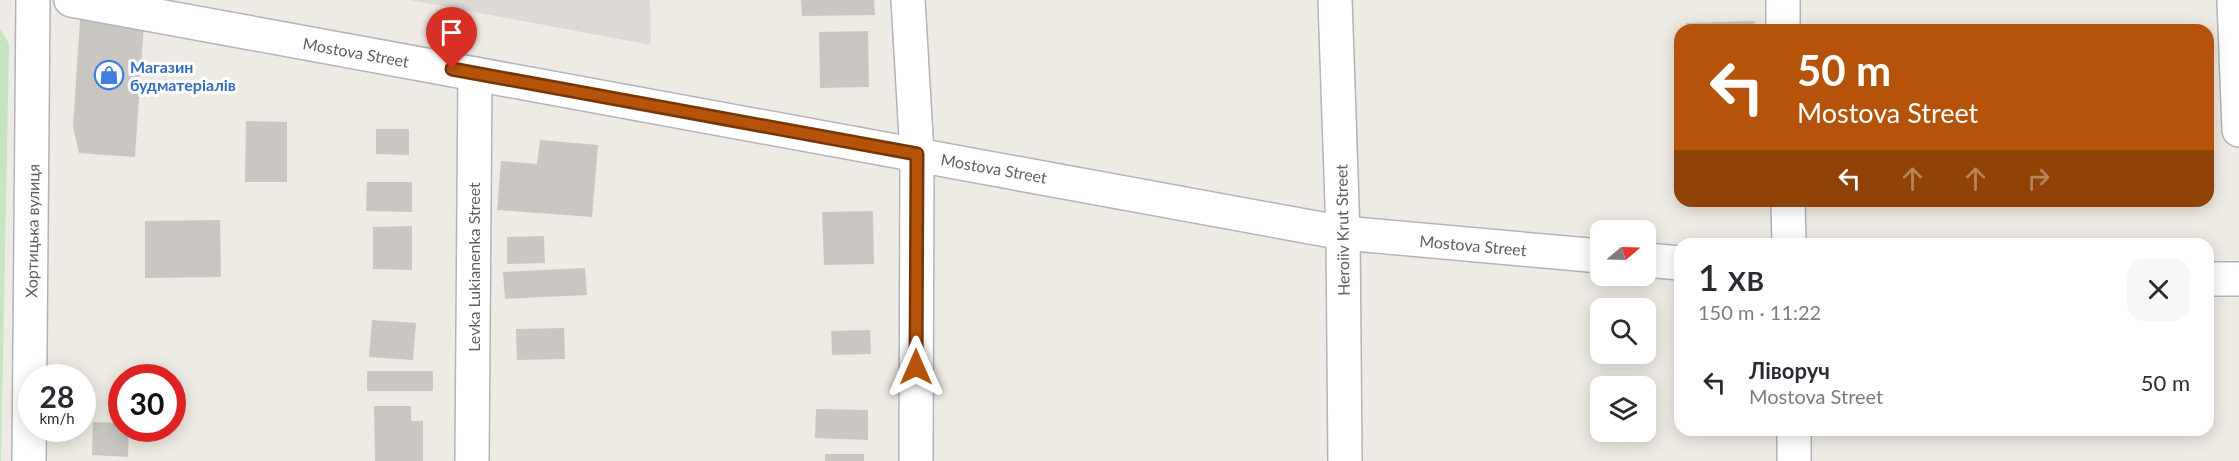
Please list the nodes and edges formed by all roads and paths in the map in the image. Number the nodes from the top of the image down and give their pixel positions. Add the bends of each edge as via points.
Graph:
1 (33, 0) edge
2 (71, 0) edge
3 (908, 0) edge
4 (1335, 0) edge
5 (1783, 0) edge
6 (2234, 0) edge
7 (1783, 24) edge
8 (475, 74) junction
9 (2239, 130) edge
10 (917, 154) junction
11 (1788, 207) edge
12 (1342, 232) junction
13 (1789, 238) edge
14 (1590, 255) edge
15 (1656, 261) edge
16 (1674, 262) edge
17 (2214, 279) edge
18 (2239, 279) edge
19 (1794, 436) edge
20 (29, 461) edge
21 (472, 461) edge
22 (916, 461) edge
23 (1345, 461) edge
24 (1794, 461) edge

1 - 20 street, Хортицька вулиця
2 - 8 street, Mostova Street
3 - 10 street
4 - 12 street, Heroiiv Krut Street
5 - 7 street
6 - 9 street
8 - 10 street, Mostova Street
8 - 21 street, Levka Lukianenka Street
10 - 12 street, Mostova Street
10 - 22 street
11 - 13 street
12 - 14 street, Mostova Street
12 - 23 street, Heroiiv Krut Street
15 - 16 street
17 - 18 street
19 - 24 street

